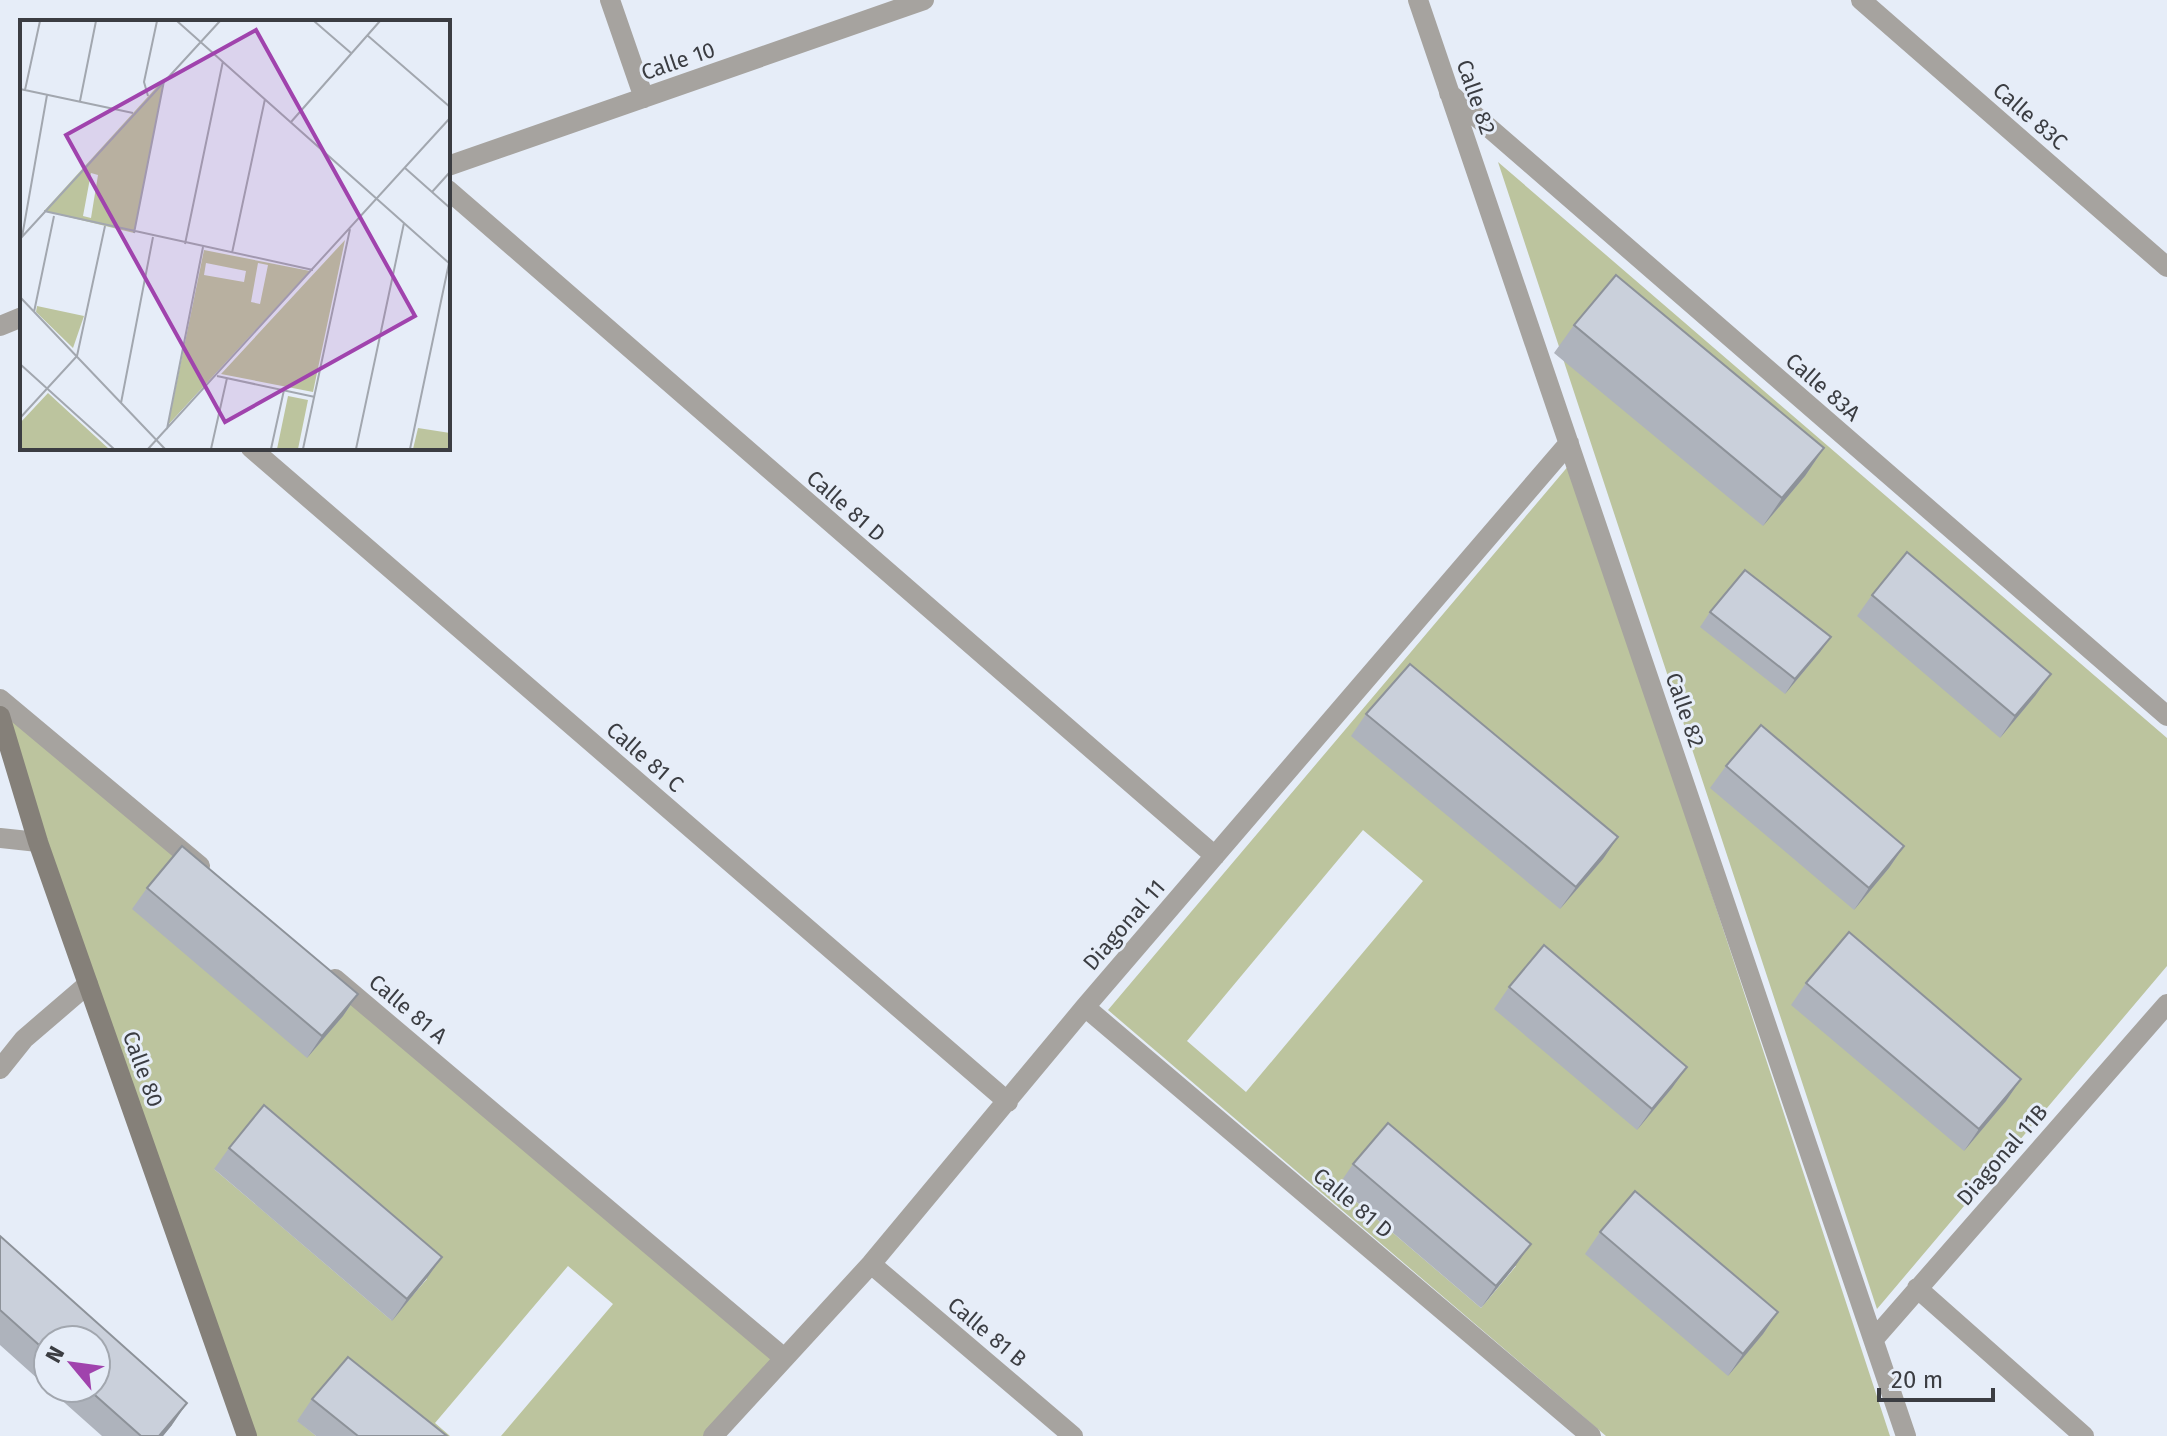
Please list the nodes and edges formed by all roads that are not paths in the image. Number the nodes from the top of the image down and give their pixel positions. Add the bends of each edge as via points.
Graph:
1 (610, 0) edge
2 (924, 0) edge
3 (1418, 0) edge
4 (1861, 0) edge
5 (1449, 93) junction
6 (644, 98) junction
7 (450, 165) edge
8 (450, 192) edge
9 (2167, 267) edge
10 (20, 318) edge
11 (0, 326) edge
12 (1569, 443) junction
13 (253, 450) edge
14 (0, 699) edge
15 (0, 716) edge
16 (2167, 716) edge
17 (0, 838) edge
18 (38, 842) junction
19 (1215, 856) junction
20 (217, 880) edge
21 (326, 971) edge
22 (88, 984) junction
23 (2167, 1004) edge
24 (1085, 1007) junction
25 (0, 1069) edge
26 (1008, 1102) junction
27 (871, 1264) junction
28 (1917, 1288) junction
29 (1874, 1339) junction
30 (784, 1358) junction
31 (247, 1436) edge
32 (713, 1436) edge
33 (1073, 1436) edge
34 (1591, 1436) edge
35 (1906, 1436) edge
36 (2084, 1436) edge

1 - 6 street
2 - 6 street, Calle 10
3 - 5 street, Calle 82
4 - 9 street, Calle 83C
5 - 12 street, Calle 82
5 - 16 street, Calle 83A
6 - 7 street, Calle 10
8 - 19 street, Calle 81 D
10 - 11 street
12 - 19 street, Diagonal 11
12 - 29 street, Calle 82
13 - 26 street, Calle 81 C
14 - 20 street
15 - 18 street, Calle 80
17 - 18 street
18 - 22 street, Calle 80
19 - 24 street, Diagonal 11
21 - 30 street, Calle 81 A
22 - 25 street via 24,1039
22 - 31 street, Calle 80
23 - 28 street, Diagonal 11B
24 - 26 street, Diagonal 11
24 - 34 street, Calle 81 D
26 - 27 street, Diagonal 11
27 - 30 street, Diagonal 11
27 - 33 street, Calle 81 B
28 - 29 street, Diagonal 11B
28 - 36 street
29 - 35 street, Calle 82
30 - 32 street, Diagonal 11

